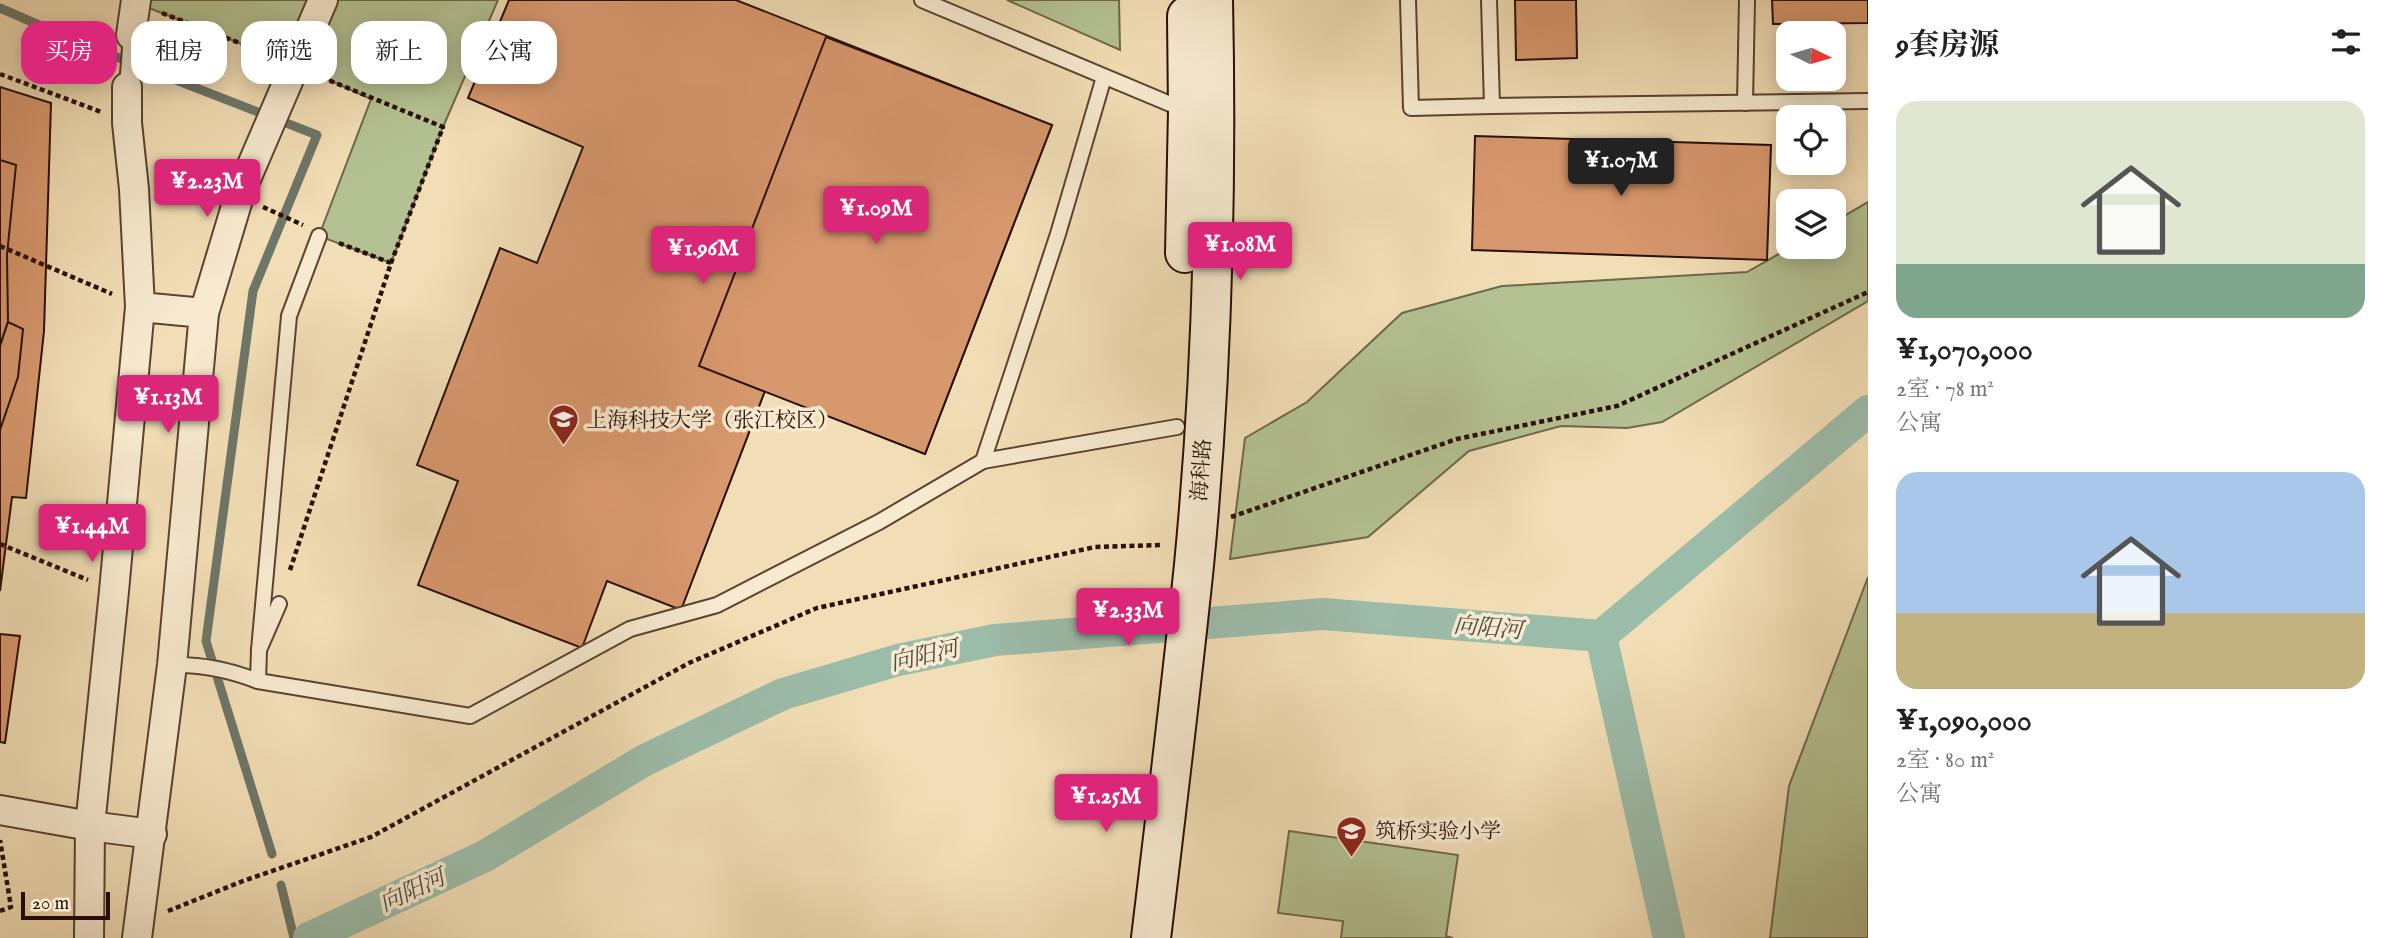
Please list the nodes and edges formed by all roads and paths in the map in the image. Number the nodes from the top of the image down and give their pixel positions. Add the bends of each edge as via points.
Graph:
1 (323, 0) edge
2 (922, 0) edge
3 (1187, 0) edge
4 (1213, 0) edge
5 (1408, 0) edge
6 (1489, 0) edge
7 (1747, 0) edge
8 (134, 1) edge
9 (132, 21) edge
10 (131, 35) edge
11 (0, 74) edge
12 (1104, 77) junction
13 (127, 87) joint
14 (1868, 101) edge
15 (1745, 103) junction
16 (1492, 106) junction
17 (1188, 111) junction
18 (443, 127) dead end
19 (129, 136) junction
20 (250, 199) junction
21 (319, 236) junction
22 (0, 246) edge
23 (391, 263) junction
24 (1868, 292) edge
25 (140, 307) junction
26 (204, 313) junction
27 (1177, 427) junction
28 (983, 461) junction
29 (1182, 551) junction
30 (279, 604) joint
31 (259, 650) junction
32 (183, 665) junction
33 (258, 681) junction
34 (1161, 736) junction
35 (0, 810) edge
36 (90, 826) junction
37 (152, 834) junction
38 (0, 838) edge
39 (0, 911) edge
40 (158, 915) dead end
41 (138, 937) edge
42 (89, 938) edge
43 (1124, 938) edge
44 (1151, 938) edge

1 - 20 street via 260,142
2 - 12 lane
3 - 17 street, 海科路
4 - 29 street, 海科路 via 1210,317
5 - 16 lane via 1411,108
6 - 16 lane
7 - 15 lane
8 - 9 street
10 - 13 lane
11 - 19 path
12 - 17 lane
12 - 28 lane
13 - 19 street
14 - 15 lane
15 - 16 lane
17 - 27 street, 海科路
18 - 23 path
19 - 20 path
19 - 25 street
20 - 21 path
20 - 26 street
21 - 23 path
21 - 31 lane via 289,316
22 - 25 path
23 - 30 path
24 - 29 path via 1617,405 1457,439
25 - 26 street
25 - 36 street
26 - 32 street
27 - 28 lane
27 - 29 street, 海科路
28 - 33 lane via 879,522 717,605 630,629 470,716
29 - 34 street, 海科路
29 - 40 path via 1095,547 817,608 689,663 371,837
30 - 31 lane
31 - 33 lane
32 - 33 lane via 236,672
32 - 37 street
34 - 43 street, 海科路
34 - 44 street, 海科路
35 - 36 street
36 - 37 street
36 - 42 street
37 - 41 street
38 - 39 path via 10,907

